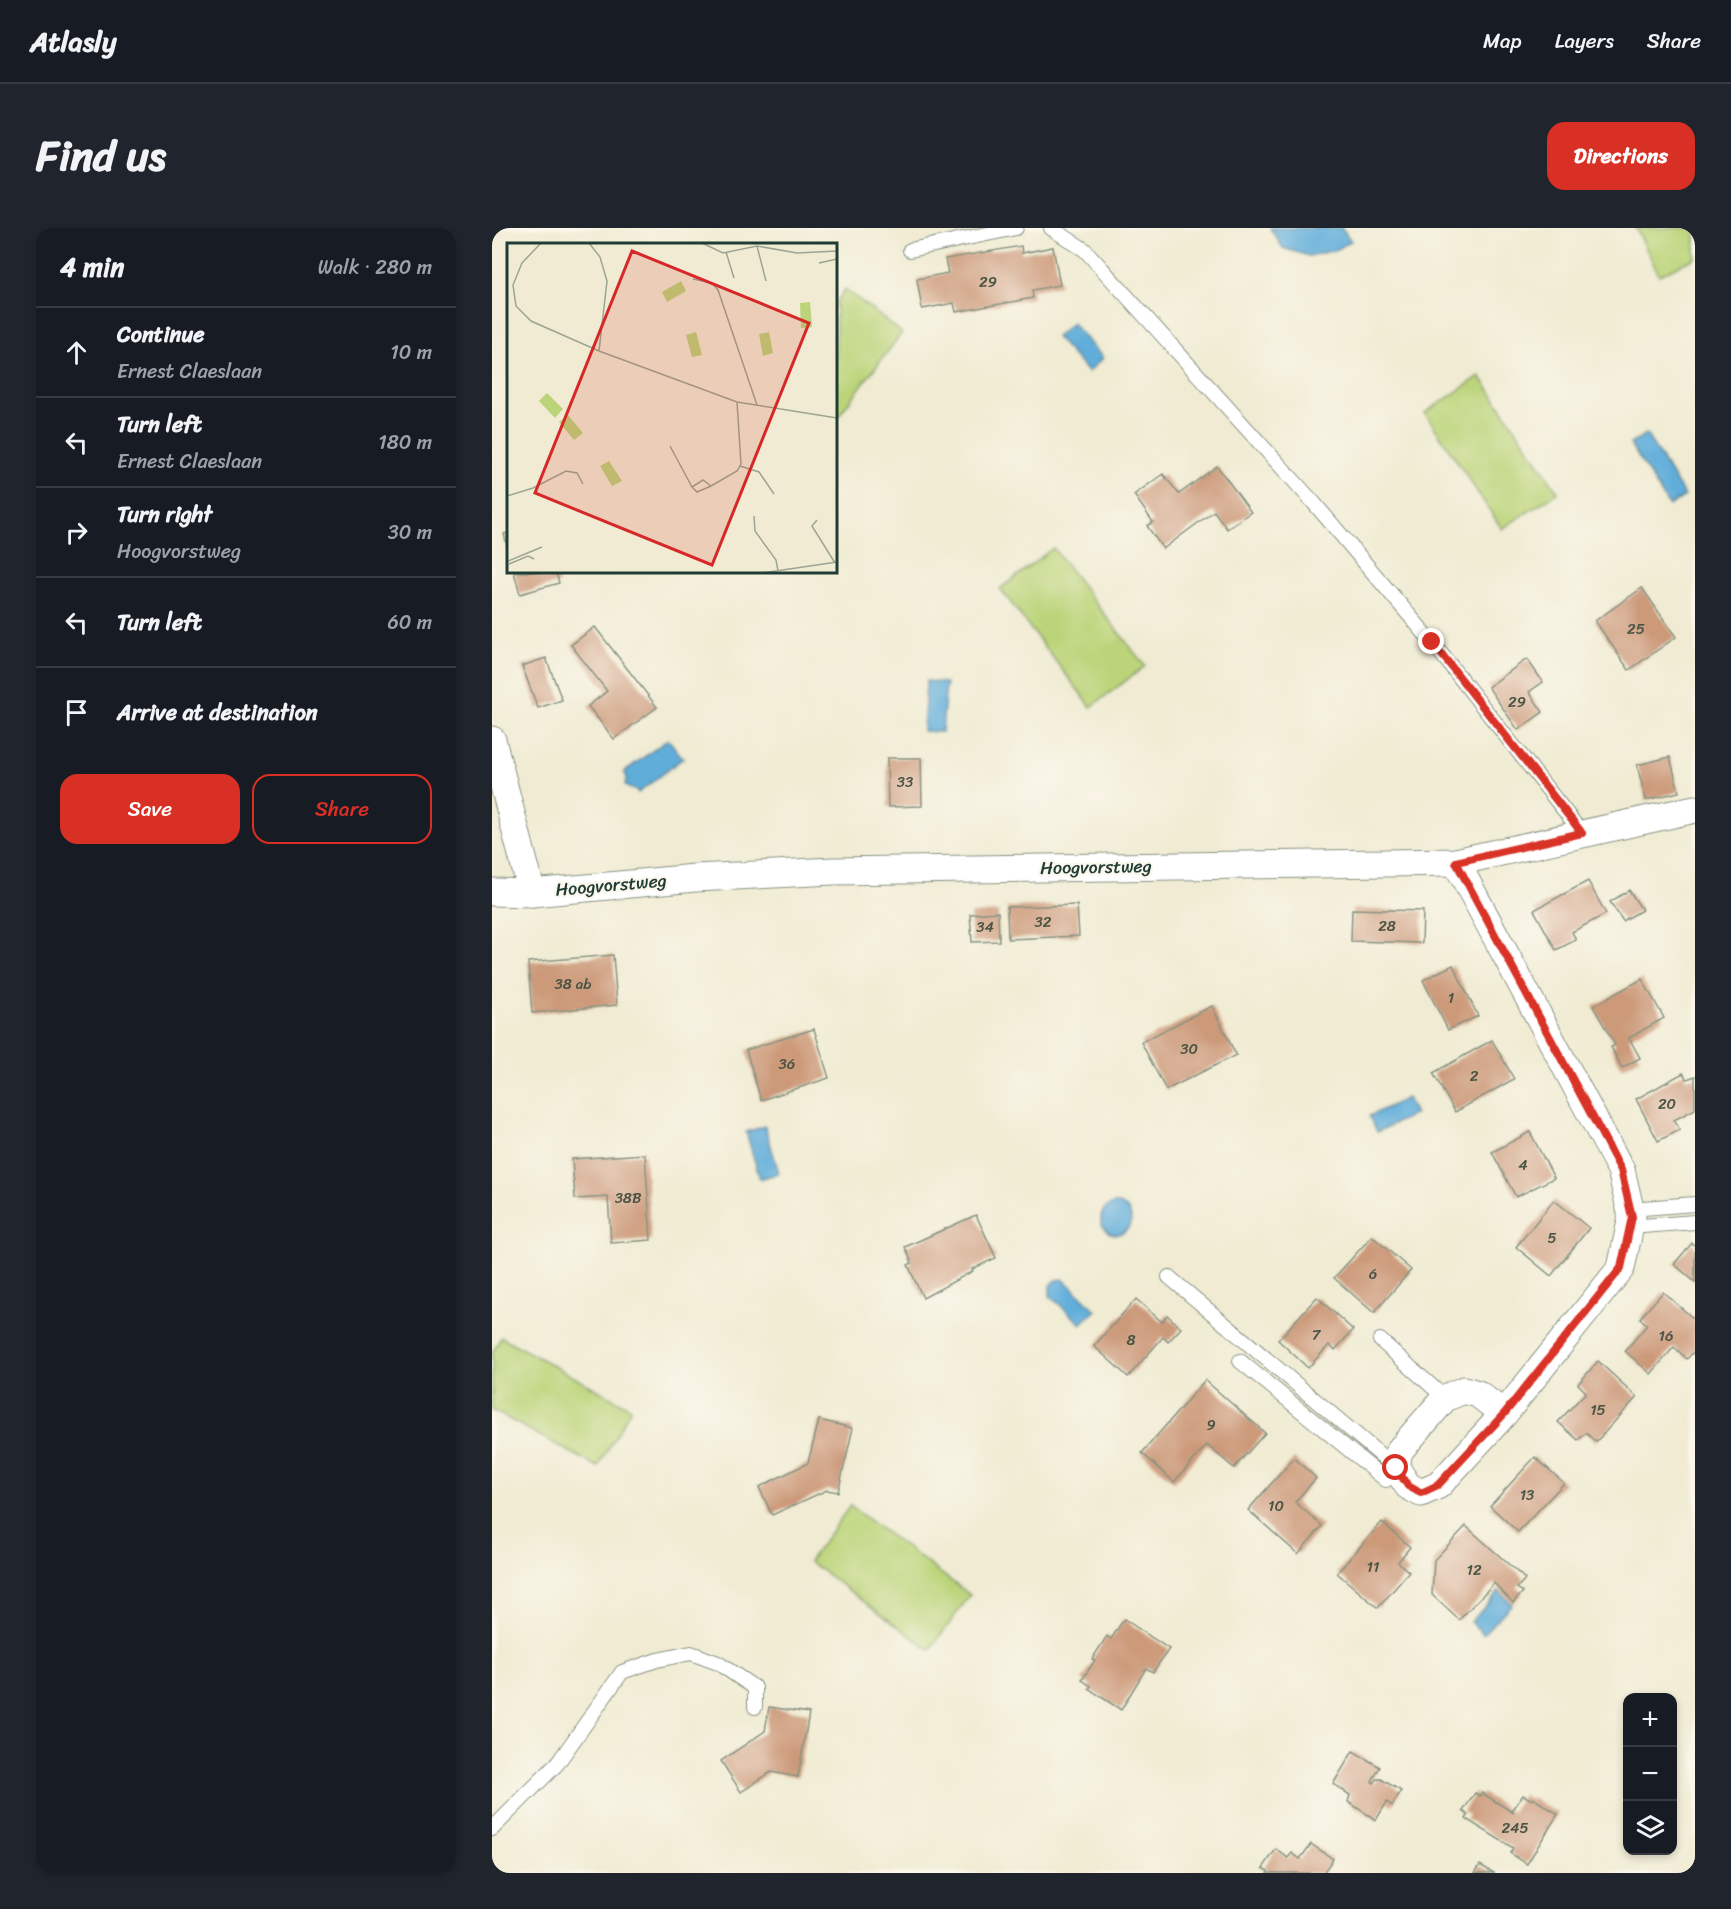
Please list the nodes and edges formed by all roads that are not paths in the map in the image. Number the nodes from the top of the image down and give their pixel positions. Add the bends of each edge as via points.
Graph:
1 (1016, 228) edge
2 (1051, 228) edge
3 (910, 250) dead end
4 (492, 740) edge
5 (1695, 809) edge
6 (1582, 833) junction
7 (1456, 862) junction
8 (492, 892) edge
9 (532, 893) junction
10 (1695, 1204) edge
11 (1630, 1218) junction
12 (1695, 1222) edge
13 (1169, 1277) dead end
14 (1380, 1340) dead end
15 (1240, 1361) dead end
16 (1445, 1398) junction
17 (1504, 1414) junction
18 (1396, 1468) junction
19 (755, 1707) dead end
20 (492, 1829) edge

1 - 3 lane
2 - 6 lane via 1085,250 1314,503 1432,642
4 - 9 street
5 - 6 street, Hoogvorstweg
6 - 7 street, Hoogvorstweg
7 - 9 street, Hoogvorstweg via 833,871 695,878
7 - 11 street via 1621,1170
8 - 9 street, Hoogvorstweg
10 - 11 lane
11 - 12 lane
11 - 17 street via 1621,1268
13 - 18 lane
14 - 16 lane
15 - 18 lane via 1386,1480
16 - 17 street via 1464,1390 1478,1394
16 - 18 street via 1400,1451
17 - 18 street via 1438,1485 1421,1493 1408,1486
19 - 20 lane via 755,1688 718,1663 691,1653 622,1672 557,1764

